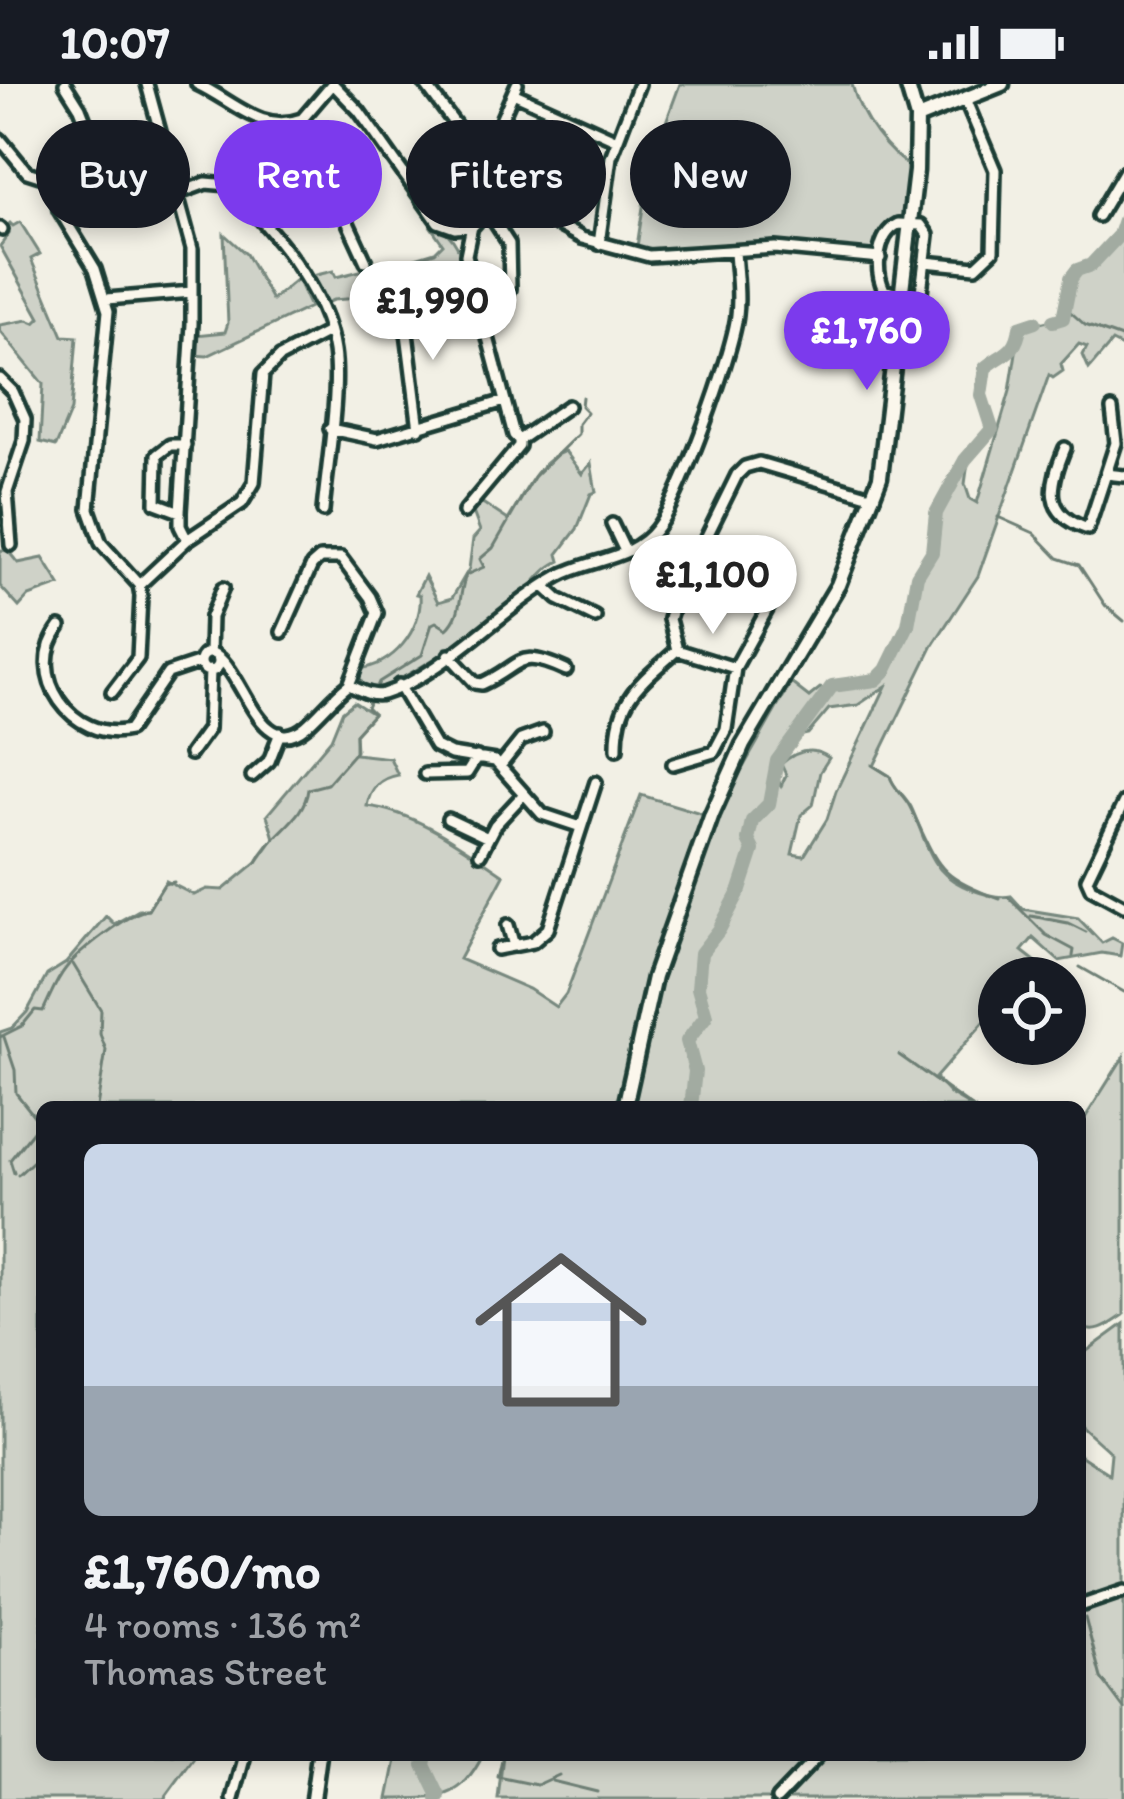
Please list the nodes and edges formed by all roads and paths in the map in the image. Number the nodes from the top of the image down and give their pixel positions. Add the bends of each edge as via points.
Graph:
1 (65, 84) edge
2 (196, 84) edge
3 (332, 84) edge
4 (425, 84) edge
5 (639, 84) edge
6 (907, 84) edge
7 (1001, 84) edge
8 (151, 85) edge
9 (515, 88) edge
10 (965, 99) junction
11 (917, 118) junction
12 (302, 119) joint
13 (85, 120) edge
14 (159, 120) edge
15 (259, 120) edge
16 (299, 120) edge
17 (451, 120) edge
18 (505, 120) edge
19 (0, 139) edge
20 (617, 140) junction
21 (1124, 172) edge
22 (36, 175) edge
23 (406, 180) edge
24 (190, 189) edge
25 (1098, 216) dead end
26 (910, 224) junction
27 (70, 228) edge
28 (187, 228) edge
29 (350, 228) edge
30 (449, 228) edge
31 (471, 228) edge
32 (499, 228) edge
33 (563, 228) edge
34 (599, 244) junction
35 (466, 249) junction
36 (736, 251) junction
37 (880, 258) junction
38 (366, 262) dead end
39 (925, 262) junction
40 (510, 289) dead end
41 (193, 292) junction
42 (902, 298) junction
43 (106, 299) junction
44 (403, 301) dead end
45 (328, 332) junction
46 (0, 379) edge
47 (505, 401) junction
48 (568, 406) dead end
49 (1112, 409) dead end
50 (329, 429) junction
51 (419, 429) junction
52 (519, 440) junction
53 (185, 446) junction
54 (1065, 448) dead end
55 (1106, 474) junction
56 (1124, 476) edge
57 (3, 490) edge
58 (874, 497) junction
59 (323, 511) dead end
60 (180, 512) junction
61 (464, 512) dead end
62 (612, 524) dead end
63 (187, 540) junction
64 (706, 540) junction
65 (11, 544) dead end
66 (625, 551) junction
67 (140, 585) junction
68 (544, 586) junction
69 (223, 588) dead end
70 (595, 617) dead end
71 (61, 627) dead end
72 (282, 632) dead end
73 (677, 650) junction
74 (449, 655) junction
75 (211, 662) junction
76 (565, 666) dead end
77 (735, 668) junction
78 (349, 685) junction
79 (399, 686) junction
80 (112, 692) dead end
81 (543, 732) dead end
82 (280, 733) junction
83 (617, 749) dead end
84 (190, 754) dead end
85 (477, 757) junction
86 (673, 764) dead end
87 (501, 765) junction
88 (425, 774) dead end
89 (252, 776) dead end
90 (596, 782) dead end
91 (524, 794) junction
92 (1124, 802) edge
93 (448, 819) dead end
94 (581, 827) junction
95 (488, 838) junction
96 (480, 854) dead end
97 (1124, 906) edge
98 (508, 925) dead end
99 (514, 946) junction
100 (497, 949) dead end
101 (626, 1101) edge
102 (1124, 1591) edge
103 (1086, 1604) edge
104 (243, 1761) edge
105 (318, 1761) edge
106 (813, 1761) edge
107 (311, 1796) edge
108 (233, 1799) edge
109 (777, 1799) edge

1 - 13 street
2 - 15 street
3 - 12 street
3 - 23 street
4 - 17 street
5 - 20 street
6 - 11 main road
7 - 10 main road
8 - 14 street
9 - 18 street
9 - 20 street
10 - 11 main road
10 - 39 street via 996,180 993,251 976,267
11 - 26 main road
12 - 16 street
19 - 22 street
20 - 34 street
21 - 25 street
24 - 45 street via 230,185 293,259
26 - 37 street via 891,226
26 - 39 street via 928,236
26 - 42 main road
27 - 43 street
28 - 41 street
29 - 38 street
30 - 35 street
31 - 35 street
32 - 40 street via 509,244
33 - 34 street
34 - 36 street via 650,256
35 - 47 street
36 - 37 street
36 - 66 street via 736,326 688,464 660,524
37 - 42 street via 881,286
39 - 42 street via 921,292
41 - 43 street
41 - 53 street
42 - 58 main road
43 - 67 street via 89,509 101,543
44 - 51 street
45 - 50 street via 335,368
45 - 63 street via 266,369 253,488
46 - 57 street via 25,419
47 - 51 street
47 - 52 street
48 - 52 street
49 - 55 street via 1116,442
50 - 51 street via 377,440
50 - 59 street
52 - 61 street
53 - 60 street
53 - 60 street via 157,455 156,503
54 - 55 street via 1053,489 1068,521 1088,529
55 - 56 street
57 - 65 street
58 - 64 street via 751,464 737,475
58 - 101 main road via 831,599 712,814 654,977
60 - 63 street
62 - 66 street
63 - 67 street
64 - 73 street via 670,613
64 - 77 street via 774,589
66 - 68 street
67 - 80 street via 138,658
68 - 70 street
68 - 74 street
69 - 75 street via 211,617
71 - 75 street via 49,647 50,681 87,726 129,730 168,673
72 - 78 street via 312,565 341,558 376,613
73 - 77 street
73 - 83 street via 634,690 620,714
74 - 76 street via 482,684 525,658
74 - 79 street
75 - 82 street via 231,672 262,725
75 - 84 street via 208,729
77 - 86 street via 726,729 714,752
78 - 79 street via 374,695
78 - 82 street via 304,728
79 - 85 street via 435,746
81 - 87 street via 521,740
82 - 89 street via 269,761
85 - 87 street
85 - 88 street via 467,773
87 - 91 street
90 - 94 street
91 - 94 street via 542,814
91 - 95 street
92 - 97 street via 1087,879
93 - 95 street
94 - 99 street via 548,929
95 - 96 street
98 - 99 street
99 - 100 street
102 - 103 street
104 - 108 street
105 - 107 main road
106 - 109 street

